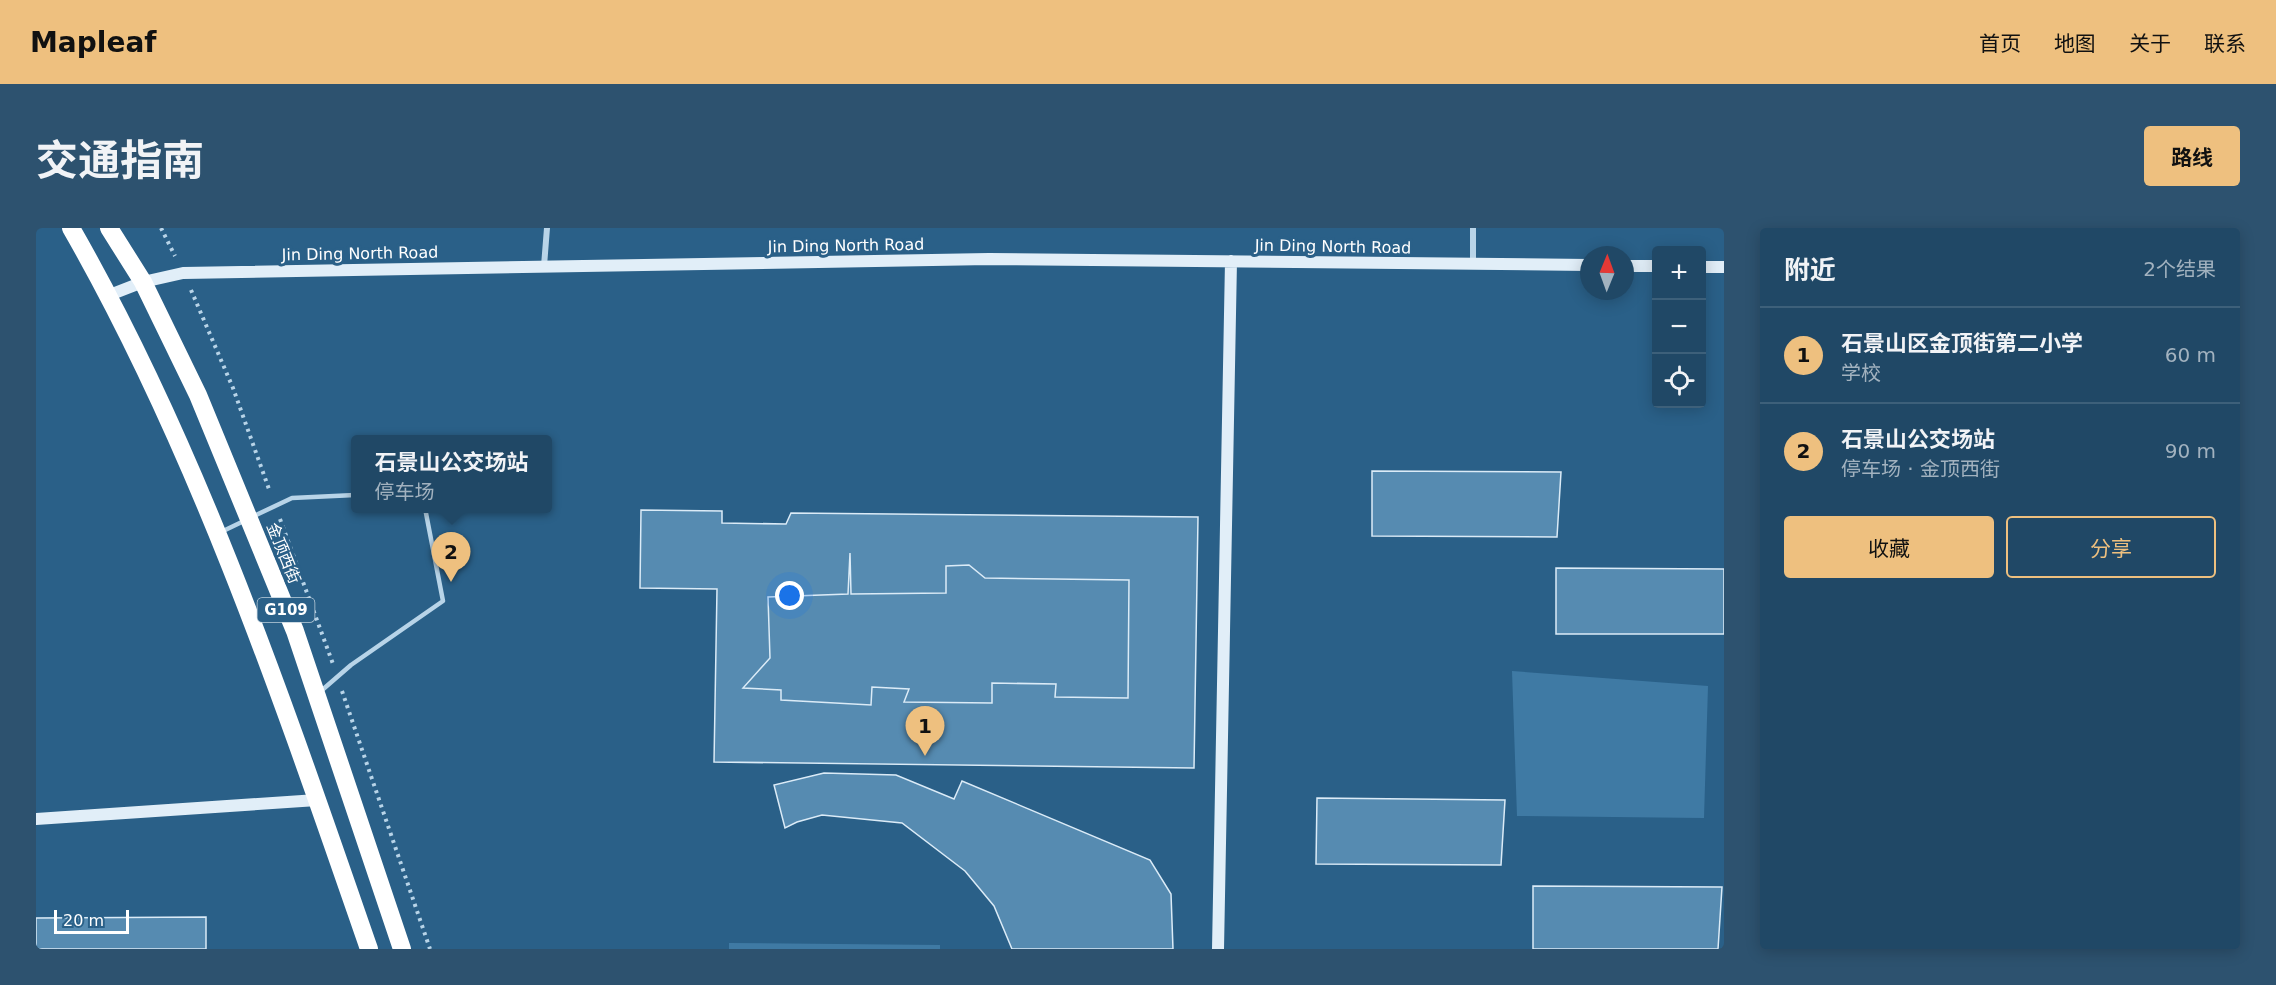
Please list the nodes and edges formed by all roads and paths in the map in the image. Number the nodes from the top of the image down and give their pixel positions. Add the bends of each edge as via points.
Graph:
1 (71, 228) edge
2 (109, 228) edge
3 (547, 228) edge
4 (1473, 228) edge
5 (1230, 261) junction
6 (1473, 264) junction
7 (1580, 265) edge
8 (544, 266) junction
9 (1634, 266) edge
10 (1652, 266) edge
11 (1706, 267) edge
12 (1724, 267) edge
13 (143, 282) junction
14 (107, 296) junction
15 (351, 495) edge
16 (426, 513) edge
17 (249, 519) junction
18 (216, 534) junction
19 (317, 695) junction
20 (317, 800) junction
21 (36, 819) edge
22 (369, 949) edge
23 (402, 949) edge
24 (1218, 949) edge

1 - 14 highway, G109
2 - 13 highway, G109
3 - 8 street
4 - 6 street
5 - 6 street, Jin Ding North Road
5 - 8 street, Jin Ding North Road via 989,259
5 - 24 street
6 - 7 street, Jin Ding North Road
8 - 13 street, Jin Ding North Road via 183,273
9 - 10 street
11 - 12 street
13 - 14 street, Jin Ding North Road
13 - 17 highway, 金顶西街 / G109 via 198,395
14 - 18 highway, G109 via 161,402
15 - 17 lane via 292,498
16 - 19 lane via 443,601 351,665
17 - 18 lane
17 - 19 highway, 金顶西街 / G109
18 - 20 highway, G109
19 - 23 highway, 金顶西街 / G109
20 - 21 street
20 - 22 highway, G109

